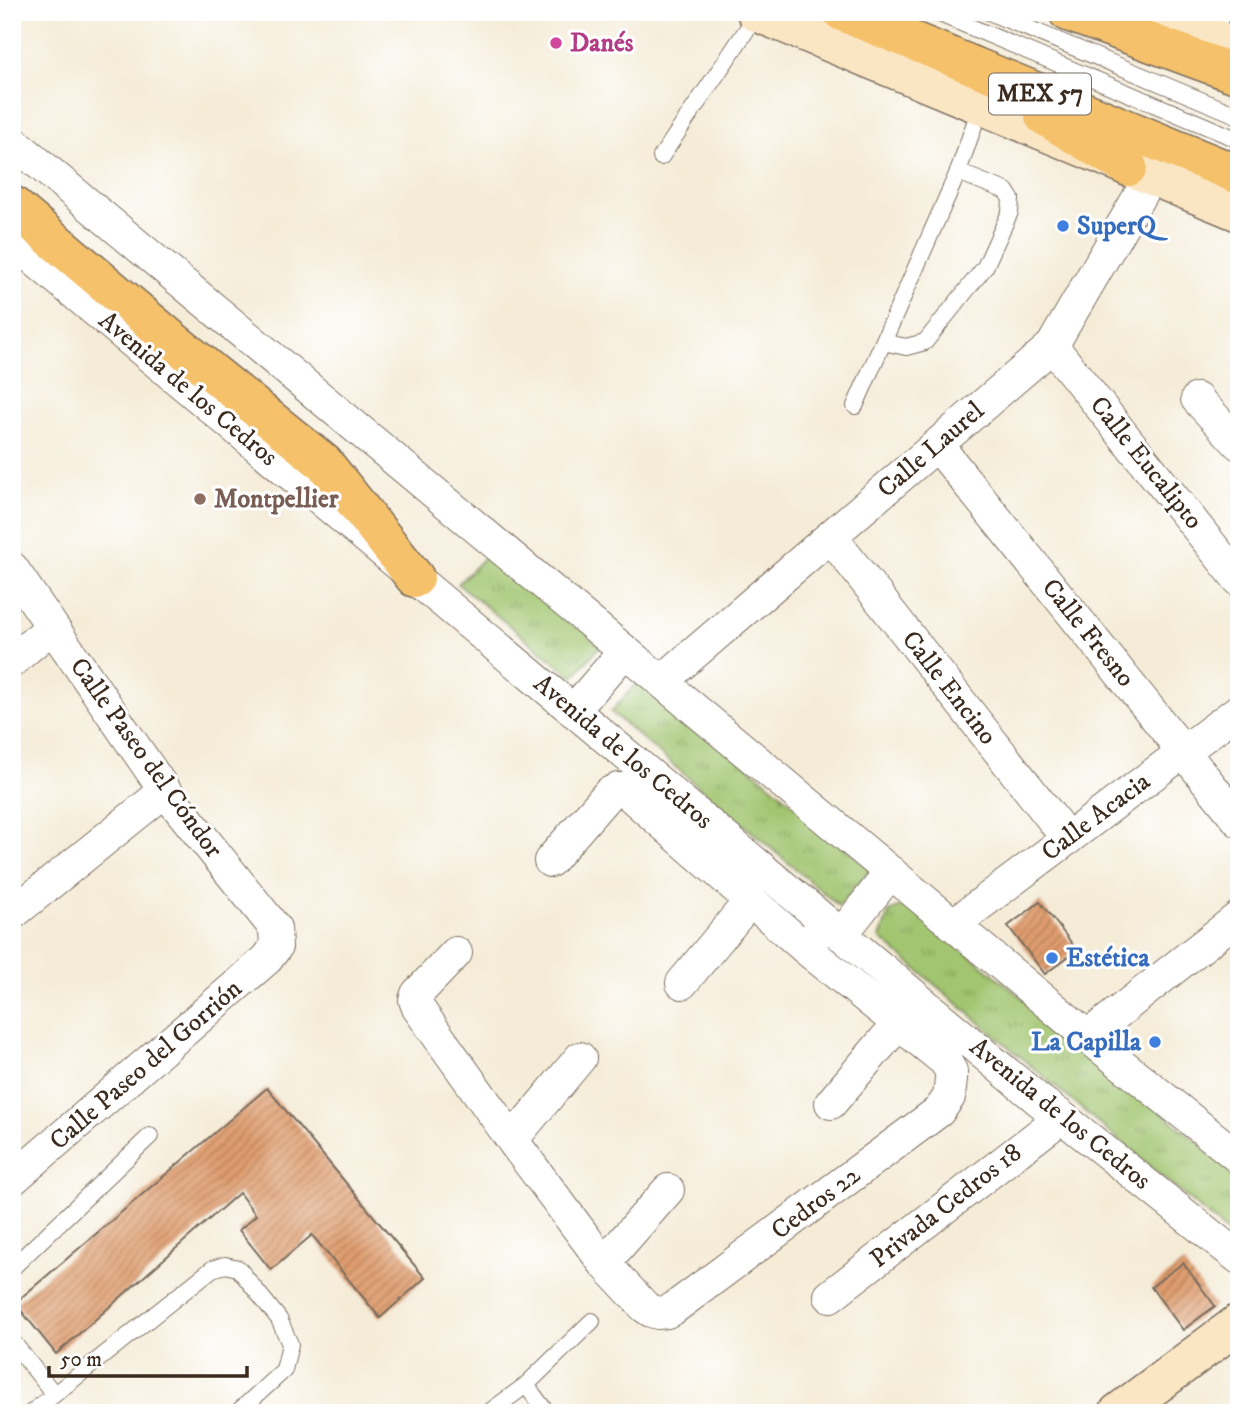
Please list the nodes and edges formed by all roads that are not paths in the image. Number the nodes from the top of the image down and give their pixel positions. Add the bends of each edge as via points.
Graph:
1 (842, 12) edge
2 (935, 12) edge
3 (989, 12) edge
4 (1068, 12) edge
5 (1148, 12) edge
6 (757, 13) edge
7 (1224, 32) edge
8 (941, 53) junction
9 (1239, 75) edge
10 (981, 105) junction
11 (1239, 116) edge
12 (1239, 140) edge
13 (12, 141) edge
14 (661, 157) dead end
15 (958, 172) junction
16 (1139, 172) junction
17 (1239, 175) edge
18 (12, 205) edge
19 (1239, 212) edge
20 (12, 241) edge
21 (883, 342) junction
22 (1052, 346) junction
23 (1197, 399) dead end
24 (855, 406) dead end
25 (1239, 444) edge
26 (937, 445) junction
27 (831, 537) junction
28 (12, 568) edge
29 (415, 578) junction
30 (1239, 579) edge
31 (52, 627) junction
32 (625, 651) junction
33 (12, 661) edge
34 (662, 681) junction
35 (1239, 710) edge
36 (573, 711) junction
37 (1184, 752) junction
38 (165, 791) junction
39 (1239, 821) edge
40 (1068, 838) junction
41 (550, 860) dead end
42 (891, 872) junction
43 (750, 901) junction
44 (12, 914) edge
45 (1239, 917) edge
46 (954, 924) junction
47 (834, 929) junction
48 (276, 947) joint
49 (805, 948) junction
50 (456, 953) dead end
51 (682, 984) dead end
52 (898, 1024) junction
53 (1088, 1036) junction
54 (580, 1058) dead end
55 (831, 1103) dead end
56 (1062, 1117) junction
57 (150, 1136) dead end
58 (512, 1140) junction
59 (1239, 1158) edge
60 (12, 1180) edge
61 (668, 1190) dead end
62 (1239, 1258) edge
63 (604, 1263) junction
64 (12, 1268) edge
65 (830, 1296) dead end
66 (592, 1321) dead end
67 (1239, 1323) edge
68 (12, 1341) edge
69 (526, 1385) junction
70 (54, 1394) junction
71 (32, 1413) edge
72 (237, 1413) edge
73 (488, 1413) edge
74 (547, 1413) edge
75 (1118, 1413) edge

1 - 8 highway, MEX 57
2 - 12 lane
3 - 11 lane
4 - 9 highway
5 - 7 main road
6 - 10 main road
6 - 14 lane
8 - 16 highway
8 - 17 highway, MEX 57
10 - 15 lane
10 - 16 main road
13 - 32 street
15 - 21 lane
15 - 21 lane via 1006,191 1010,212 985,267 925,342 906,347
16 - 19 main road
16 - 22 street, Calle Laurel
18 - 29 highway via 324,463
20 - 29 street, Avenida de los Cedros
21 - 24 lane
22 - 26 street, Calle Laurel
22 - 30 street, Calle Eucalipto
23 - 25 street
26 - 27 street, Calle Laurel
26 - 37 street, Calle Fresno
27 - 34 street, Calle Laurel
27 - 40 street, Calle Encino
28 - 31 street, Calle Paseo del Cóndor
29 - 36 street, Avenida de los Cedros
31 - 33 street
31 - 38 street, Calle Paseo del Cóndor
32 - 34 street
32 - 36 street
34 - 42 street
35 - 37 street, Calle Acacia
36 - 47 street, Avenida de los Cedros
37 - 39 street, Calle Fresno
37 - 40 street, Calle Acacia
38 - 44 street
38 - 48 street, Calle Paseo del Cóndor via 275,928
40 - 46 street, Calle Acacia
41 - 43 street, Cedros 22 via 609,793 624,789
42 - 46 street
42 - 47 street
43 - 49 street, Cedros 22
43 - 51 street
45 - 53 street
46 - 53 street
47 - 49 street
47 - 56 street, Avenida de los Cedros
48 - 60 street, Calle Paseo del Gorrión
49 - 52 street, Cedros 22
50 - 58 street, Cedros 22 via 415,1000
52 - 55 street
52 - 63 street, Cedros 22 via 951,1071 949,1097 939,1111 667,1312 645,1307
53 - 59 street
54 - 58 street
56 - 62 street, Avenida de los Cedros
56 - 65 street, Privada Cedros 18
57 - 64 lane
58 - 63 street, Cedros 22
61 - 63 street
66 - 69 lane
67 - 75 main road
68 - 70 lane
69 - 73 lane
69 - 74 lane
70 - 71 lane
70 - 72 lane via 212,1269 225,1265 238,1268 279,1318 289,1344 284,1370

